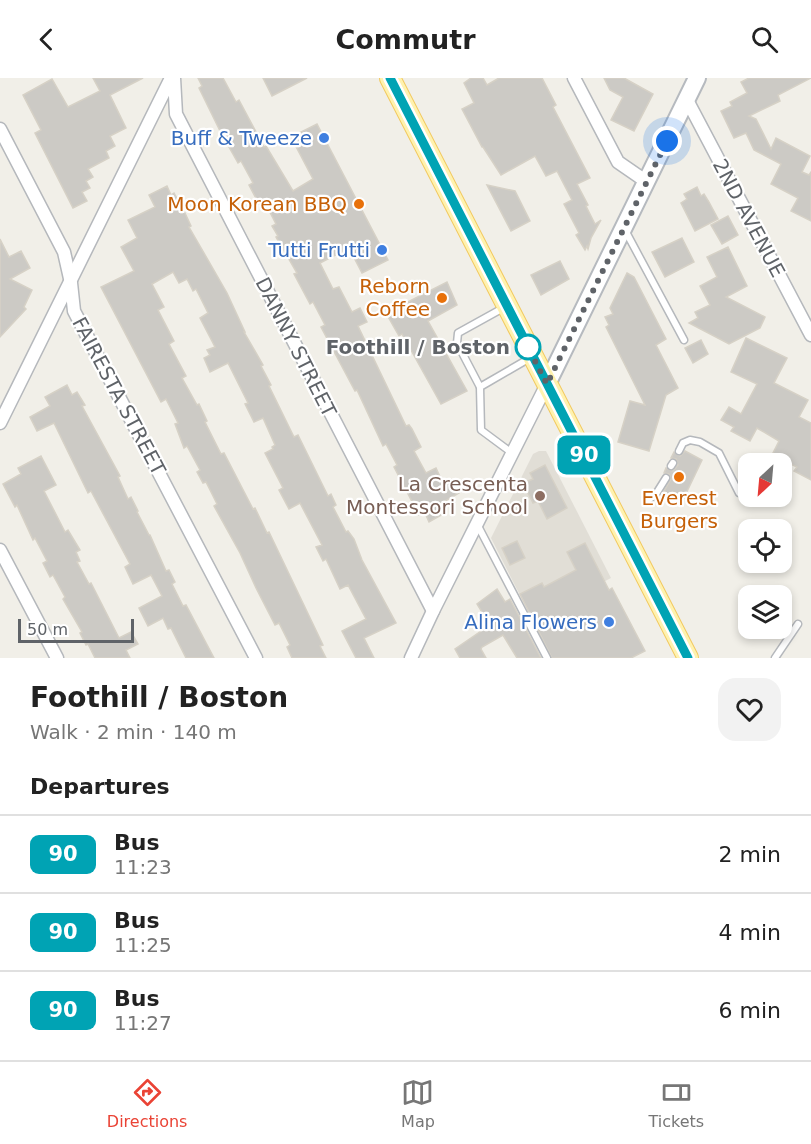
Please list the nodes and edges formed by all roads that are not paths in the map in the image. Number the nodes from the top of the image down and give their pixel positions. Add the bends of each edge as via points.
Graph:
1 (173, 78) edge
2 (390, 78) edge
3 (574, 78) edge
4 (697, 78) edge
5 (687, 100) junction
6 (0, 129) edge
7 (647, 182) junction
8 (624, 228) junction
9 (71, 283) junction
10 (507, 306) junction
11 (811, 335) edge
12 (684, 340) dead end
13 (532, 357) junction
14 (547, 384) junction
15 (480, 387) junction
16 (0, 423) edge
17 (679, 451) dead end
18 (512, 453) junction
19 (666, 477) dead end
20 (738, 492) edge
21 (648, 500) dead end
22 (477, 524) junction
23 (0, 550) edge
24 (432, 611) junction
25 (798, 624) dead end
26 (57, 658) edge
27 (256, 658) edge
28 (411, 658) edge
29 (547, 658) edge
30 (688, 658) edge
31 (776, 658) edge

1 - 9 street
1 - 24 street, DANNY STREET via 176,114
2 - 10 main road
3 - 7 street via 618,162
4 - 5 street
5 - 7 street
5 - 11 street, 2ND AVENUE
6 - 9 street, FAIRESTA STREET via 64,252
7 - 8 street
8 - 12 lane
8 - 14 street
9 - 16 street
9 - 27 street, FAIRESTA STREET via 73,308
10 - 13 main road
10 - 15 lane via 458,333 456,338
13 - 14 main road
13 - 15 lane
14 - 18 street
14 - 30 main road
15 - 18 lane via 480,430
17 - 20 lane via 690,440 719,453
18 - 22 street
19 - 21 lane
22 - 24 street
22 - 29 lane
23 - 26 street
24 - 28 street
25 - 31 lane

